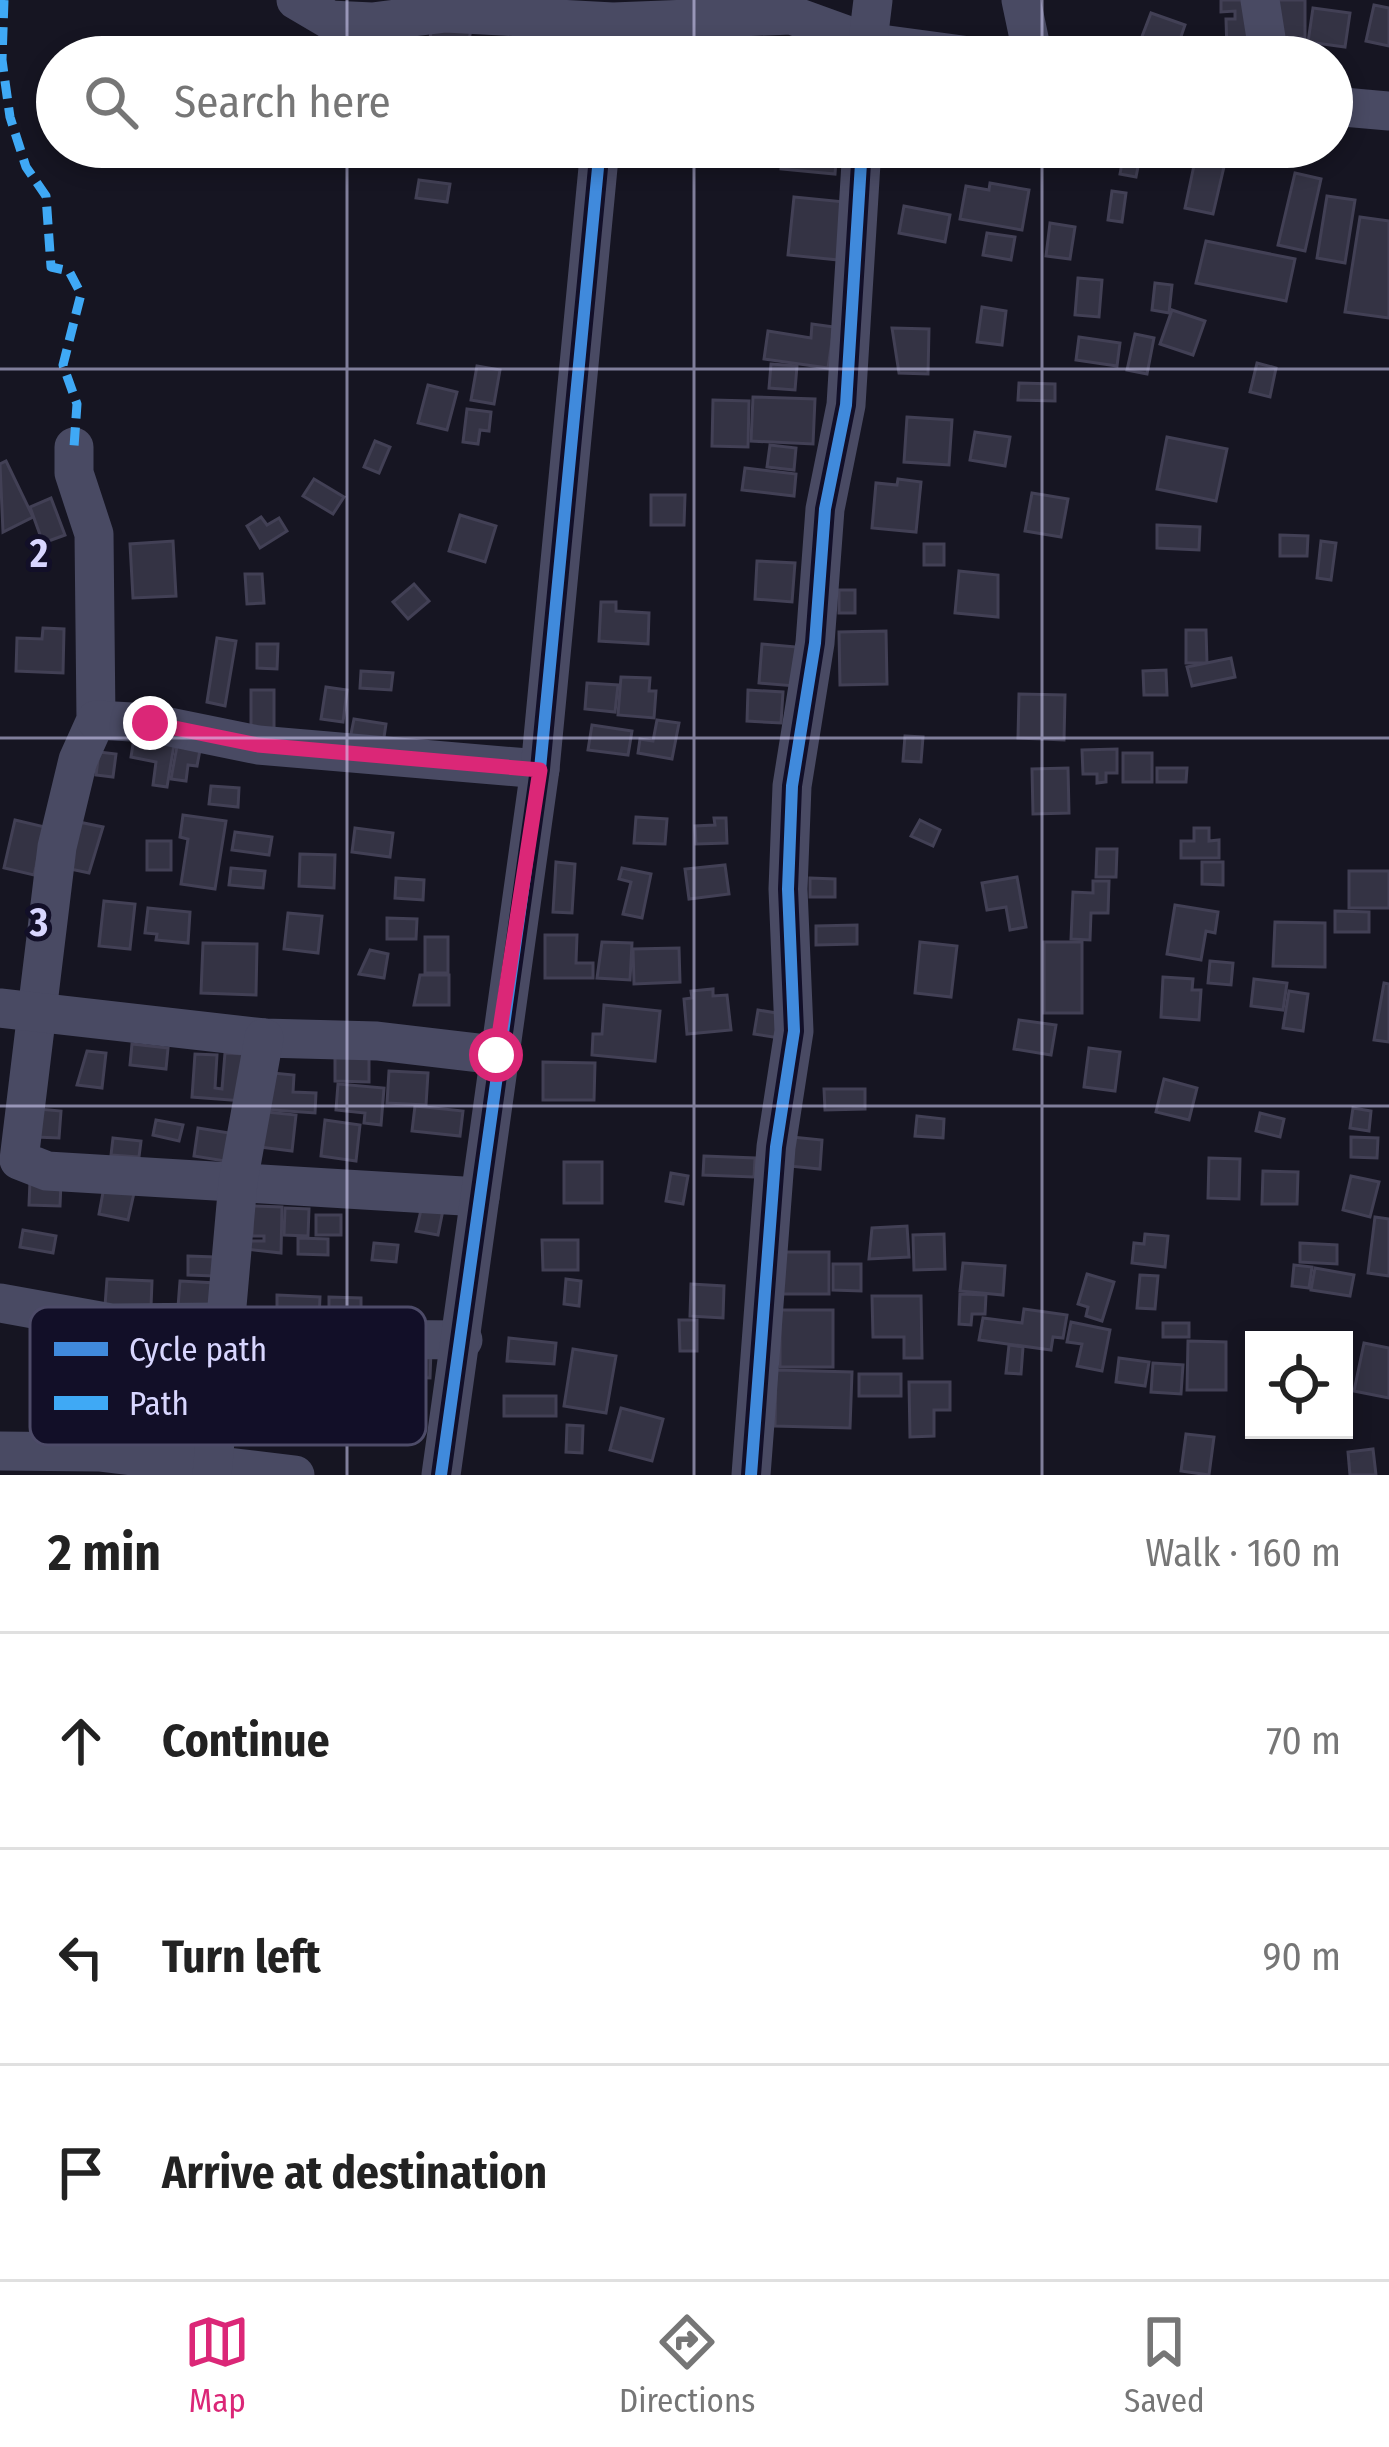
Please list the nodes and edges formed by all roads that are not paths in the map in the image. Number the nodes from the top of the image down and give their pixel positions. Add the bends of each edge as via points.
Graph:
1 (296, 0) edge
2 (873, 0) edge
3 (1021, 0) edge
4 (1260, 0) edge
5 (614, 26) edge
6 (836, 36) edge
7 (868, 36) edge
8 (1029, 36) edge
9 (1266, 36) edge
10 (1353, 108) edge
11 (1389, 111) edge
12 (599, 168) edge
13 (861, 168) edge
14 (74, 446) dead end
15 (96, 720) junction
16 (540, 770) junction
17 (18, 1010) edge
18 (264, 1038) junction
19 (496, 1055) junction
20 (238, 1182) junction
21 (480, 1197) junction
22 (0, 1303) edge
23 (226, 1307) edge
24 (30, 1308) edge
25 (426, 1338) edge
26 (463, 1340) junction
27 (0, 1451) edge
28 (212, 1471) edge
29 (295, 1475) edge
30 (441, 1475) edge
31 (751, 1475) edge

1 - 5 street via 330,20 446,13
2 - 7 street
3 - 8 street
4 - 9 street
5 - 6 street via 790,15
10 - 11 street
12 - 16 street
13 - 31 street via 846,405 825,509 792,785 794,1031 776,1147
14 - 15 street via 94,534
15 - 16 street via 258,745
15 - 17 street via 78,760
16 - 19 street
17 - 18 street
17 - 20 street via 19,1160 47,1171
18 - 19 street
18 - 20 street
19 - 21 street
20 - 21 street
20 - 23 street
21 - 26 street
22 - 24 street
25 - 26 street
26 - 30 street
27 - 28 street via 99,1453
28 - 29 street

